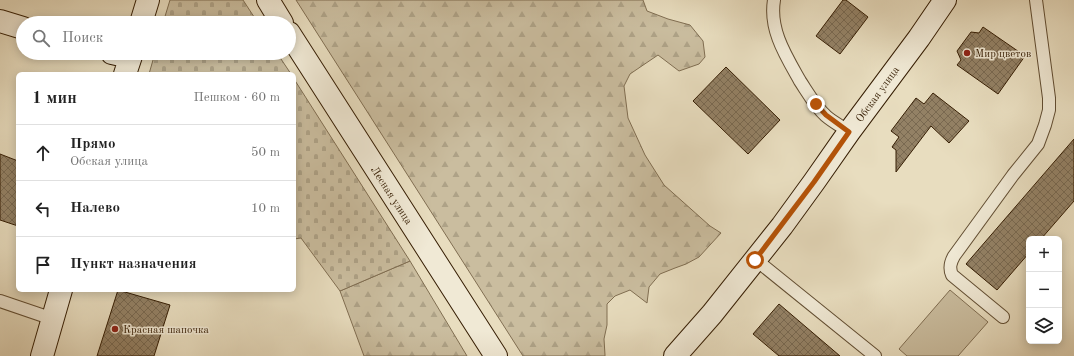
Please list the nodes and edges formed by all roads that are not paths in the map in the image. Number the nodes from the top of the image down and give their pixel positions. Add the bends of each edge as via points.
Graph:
1 (148, 0) edge
2 (268, 0) edge
3 (774, 0) edge
4 (945, 0) edge
5 (1036, 0) edge
6 (143, 16) edge
7 (278, 16) edge
8 (0, 21) edge
9 (16, 26) edge
10 (296, 44) edge
11 (849, 132) junction
12 (755, 260) junction
13 (60, 292) edge
14 (0, 301) edge
15 (1003, 318) dead end
16 (53, 319) junction
17 (42, 356) edge
18 (496, 356) edge
19 (676, 356) edge
20 (875, 356) edge

1 - 6 street
2 - 7 street
3 - 11 lane via 774,22 786,56 816,104
4 - 11 street, Обская улица
5 - 15 lane via 1049,98 1045,125 1038,144 954,256 950,265 952,275
8 - 9 street
10 - 18 street, Лесная улица
11 - 12 street, Обская улица
12 - 19 street, Обская улица
12 - 20 lane
13 - 16 street
14 - 16 lane
16 - 17 street

